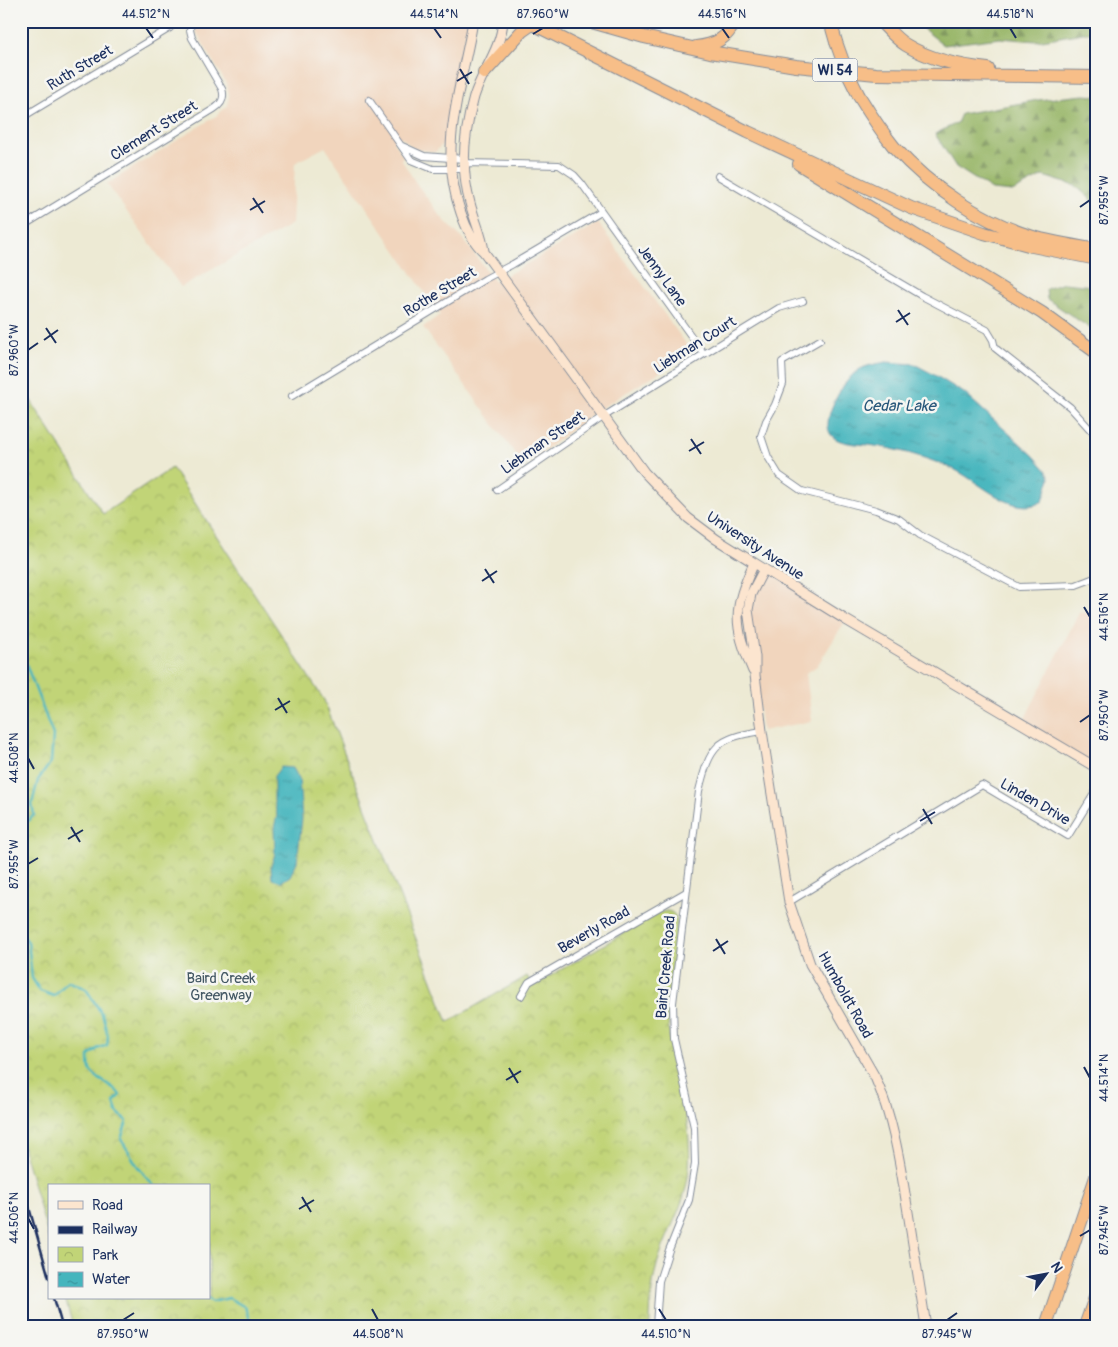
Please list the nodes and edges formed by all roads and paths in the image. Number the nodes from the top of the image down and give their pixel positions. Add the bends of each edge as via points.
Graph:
1 (175, 21) edge
2 (191, 21) edge
3 (473, 21) edge
4 (502, 21) edge
5 (588, 21) edge
6 (735, 21) edge
7 (830, 21) edge
8 (880, 21) edge
9 (530, 23) edge
10 (690, 48) junction
11 (484, 73) junction
12 (1030, 76) junction
13 (1066, 77) junction
14 (1097, 77) edge
15 (1097, 84) edge
16 (370, 100) dead end
17 (21, 118) edge
18 (748, 132) junction
19 (401, 146) junction
20 (450, 158) junction
21 (464, 164) junction
22 (451, 170) junction
23 (718, 176) dead end
24 (600, 212) junction
25 (21, 227) edge
26 (1097, 250) edge
27 (484, 252) junction
28 (1097, 259) edge
29 (498, 272) junction
30 (802, 301) dead end
31 (820, 340) dead end
32 (1097, 353) edge
33 (704, 354) junction
34 (292, 396) dead end
35 (603, 417) junction
36 (1097, 436) edge
37 (497, 490) dead end
38 (754, 563) junction
39 (764, 569) junction
40 (1097, 577) edge
41 (754, 674) junction
42 (762, 731) junction
43 (1097, 768) edge
44 (1097, 789) edge
45 (686, 892) junction
46 (789, 902) junction
47 (521, 996) dead end
48 (1097, 1174) edge
49 (1097, 1292) edge
50 (656, 1326) edge
51 (926, 1326) edge
52 (1046, 1326) edge
53 (1085, 1326) edge

1 - 17 street, Ruth Street via 168,29
2 - 25 street, Clement Street via 193,40 222,89 220,103
3 - 20 main road, University Avenue via 452,126
4 - 11 main road via 498,43
5 - 10 highway, WI 54
6 - 10 highway via 727,35 718,42
7 - 26 highway, bridge via 846,70 859,96 883,132 926,178 968,208 1033,237
8 - 12 highway via 905,44 948,62
9 - 11 highway
9 - 18 highway
10 - 12 highway, WI 54 via 761,62 876,74
11 - 21 main road via 469,115
12 - 13 highway, WI 54
13 - 14 highway, WI 54
13 - 15 highway
16 - 19 street
18 - 28 highway via 911,208 984,233
18 - 32 highway via 1042,313
19 - 20 street via 422,155
19 - 22 street via 415,163
20 - 21 street
20 - 22 main road, University Avenue
21 - 22 street
21 - 24 street, Jenny Lane via 559,165 582,184
21 - 27 main road via 468,199
22 - 27 main road, University Avenue via 465,225
23 - 36 street via 922,296 987,330 995,348 1070,407
24 - 29 street, Rothe Street
24 - 33 street, Jenny Lane
27 - 29 main road, University Avenue
29 - 34 street, Rothe Street
29 - 35 main road, University Avenue
30 - 33 street, Liebman Court via 779,308
31 - 40 street via 782,362 783,384 761,436 779,475 802,491 899,519 920,535 1019,587 1076,586
33 - 35 street, Liebman Court
35 - 37 street, Liebman Street
35 - 38 main road, University Avenue via 644,472 688,518
38 - 39 main road, University Avenue
38 - 41 main road, Humboldt Road via 738,612 741,635
39 - 41 main road, Humboldt Road via 751,594 748,610 755,657
39 - 43 main road, University Avenue
41 - 42 main road, Humboldt Road
42 - 45 street, Baird Creek Road via 740,734 724,741 708,760 699,791
42 - 46 main road, Humboldt Road
44 - 46 street, Linden Drive via 1068,836 982,785
45 - 47 street, Beverly Road via 529,982
45 - 50 street, Baird Creek Road via 673,1023 693,1119 695,1164 689,1200 659,1281
46 - 51 main road, Humboldt Road via 810,964 883,1096 894,1132
48 - 52 highway
49 - 53 highway

